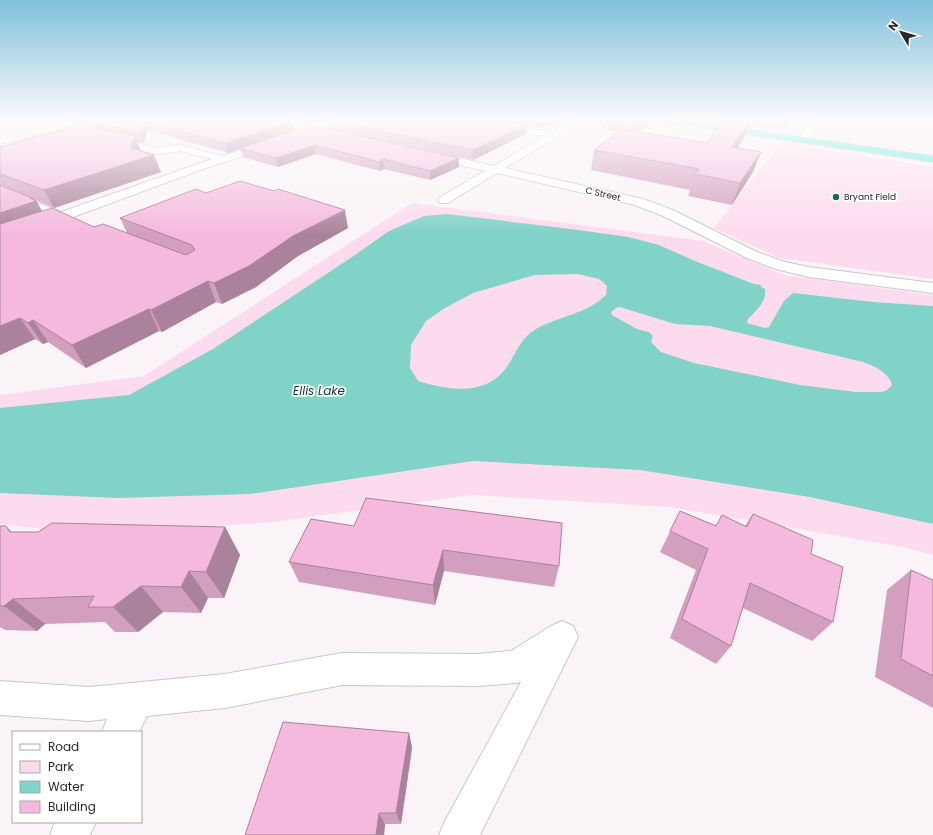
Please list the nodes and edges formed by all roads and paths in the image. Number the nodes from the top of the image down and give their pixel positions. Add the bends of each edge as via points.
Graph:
1 (221, 158) edge
2 (228, 158) edge
3 (444, 158) edge
4 (514, 158) edge
5 (225, 159) junction
6 (496, 169) junction
7 (0, 193) edge
8 (444, 200) dead end
9 (63, 218) junction
10 (80, 224) edge
11 (44, 227) edge
12 (933, 288) edge
13 (0, 698) edge
14 (137, 699) junction
15 (121, 731) edge
16 (76, 823) edge
17 (70, 835) edge
18 (459, 835) edge

1 - 5 street
2 - 5 street
3 - 6 street, C Street
4 - 6 street
5 - 9 street
6 - 8 street
6 - 12 street, C Street via 639,202 668,213 752,255 782,266 809,272
7 - 9 street
9 - 10 street
9 - 11 street
13 - 14 street via 89,704
14 - 15 street
14 - 18 street via 225,691 342,669 477,670 516,667 562,637
16 - 17 street

